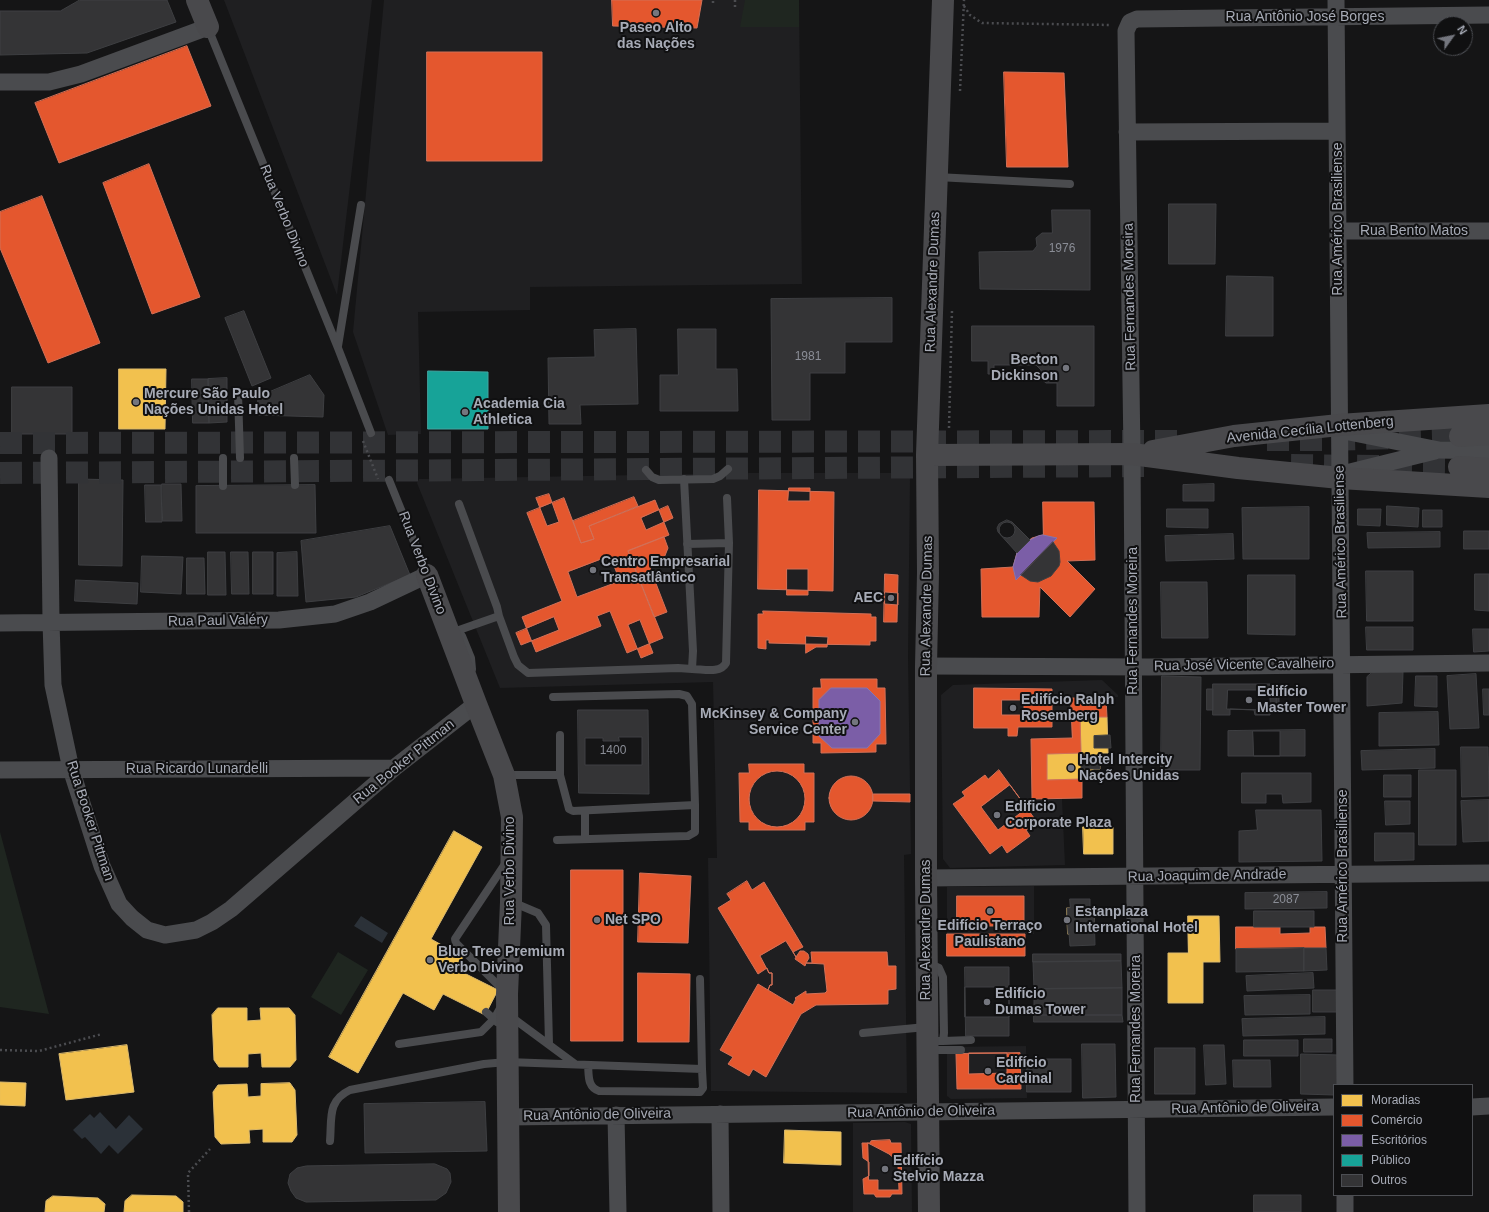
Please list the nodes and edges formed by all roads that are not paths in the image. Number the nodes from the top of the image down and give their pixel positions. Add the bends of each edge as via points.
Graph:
1 (197, 0) edge
2 (943, 0) edge
3 (1336, 0) edge
4 (1489, 15) edge
5 (1336, 17) junction
6 (208, 28) junction
7 (1126, 31) joint
8 (0, 82) edge
9 (1337, 131) junction
10 (1127, 132) junction
11 (936, 177) junction
12 (1070, 184) dead end
13 (361, 205) dead end
14 (1338, 231) junction
15 (1489, 231) edge
16 (338, 348) junction
17 (238, 393) dead end
18 (1489, 416) edge
19 (1334, 427) junction
20 (371, 433) dead end
21 (1489, 434) edge
22 (1460, 436) tunnel mouth
23 (1439, 450) junction
24 (1489, 451) edge
25 (1132, 454) junction
26 (927, 455) junction
27 (49, 458) dead end
28 (223, 458) dead end
29 (240, 458) dead end
30 (294, 458) dead end
31 (1459, 467) tunnel mouth
32 (728, 469) dead end
33 (1489, 469) edge
34 (646, 470) dead end
35 (1336, 476) junction
36 (684, 479) junction
37 (390, 483) road end
38 (295, 485) dead end
39 (223, 486) dead end
40 (1489, 487) edge
41 (727, 498) dead end
42 (459, 504) dead end
43 (729, 543) junction
44 (688, 544) junction
45 (428, 575) junction
46 (444, 594) dead end
47 (499, 616) junction
48 (50, 622) junction
49 (0, 623) edge
50 (1489, 662) edge
51 (1342, 663) junction
52 (926, 666) junction
53 (1133, 666) junction
54 (692, 669) junction
55 (553, 697) dead end
56 (473, 698) junction
57 (560, 735) dead end
58 (394, 768) junction
59 (0, 770) edge
60 (71, 770) junction
61 (504, 775) junction
62 (560, 775) junction
63 (695, 806) junction
64 (585, 812) junction
65 (585, 839) junction
66 (557, 840) dead end
67 (512, 854) junction
68 (1489, 873) edge
69 (1342, 874) junction
70 (1136, 876) junction
71 (926, 878) junction
72 (511, 902) junction
73 (700, 979) dead end
74 (500, 1014) junction
75 (863, 1033) dead end
76 (931, 1040) junction
77 (972, 1040) dead end
78 (399, 1044) dead end
79 (549, 1044) junction
80 (961, 1050) dead end
81 (507, 1062) junction
82 (575, 1064) junction
83 (588, 1065) junction
84 (702, 1069) junction
85 (1345, 1084) edge
86 (1473, 1106) edge
87 (1489, 1106) edge
88 (1333, 1107) edge
89 (1137, 1109) junction
90 (928, 1112) junction
91 (720, 1114) junction
92 (616, 1115) junction
93 (507, 1117) junction
94 (330, 1141) dead end
95 (1345, 1196) edge
96 (509, 1212) edge
97 (618, 1212) edge
98 (721, 1212) edge
99 (929, 1212) edge
100 (1137, 1212) edge
101 (1345, 1212) edge

1 - 6 street, Rua Verbo Divino
2 - 11 street, Rua Alexandre Dumas
3 - 5 street, Rua Américo Brasiliense
4 - 5 street, Rua Antônio José Borges
5 - 7 street, Rua Antônio José Borges via 1137,19 1130,22
5 - 9 street, Rua Américo Brasiliense
6 - 8 street via 81,74 49,82
6 - 16 lane, Rua Verbo Divino
7 - 10 street, Rua Fernandes Moreira
9 - 10 street
9 - 14 street, Rua Américo Brasiliense
10 - 25 street, Rua Fernandes Moreira
11 - 12 lane
11 - 26 street, Rua Alexandre Dumas
13 - 16 lane
14 - 15 street, Rua Bento Matos
14 - 19 street, Rua Américo Brasiliense
16 - 20 lane, Rua Verbo Divino
17 - 29 lane
18 - 19 street, Avenida Cecília Lottenberg
19 - 23 street
19 - 25 street, Avenida Cecília Lottenberg via 1234,436
19 - 35 street, Rua Américo Brasiliense
21 - 22 street
23 - 24 street
23 - 35 street
25 - 26 street, Avenida Cecília Lottenberg
25 - 35 street, Avenida Cecília Lottenberg via 1238,468
25 - 53 street, Rua Fernandes Moreira
26 - 52 street, Rua Alexandre Dumas
27 - 48 street, Rua Booker Pittman
28 - 39 lane
30 - 38 lane
31 - 33 street
32 - 36 lane via 713,479
34 - 36 lane via 659,480
35 - 40 street, Avenida Cecília Lottenberg
35 - 51 street, Rua Américo Brasiliense
36 - 44 lane
37 - 45 lane, Rua Verbo Divino
41 - 43 lane
42 - 47 lane
43 - 44 lane
43 - 54 lane via 726,663 718,670
44 - 54 lane
45 - 46 lane
45 - 48 street, Rua Paul Valéry via 370,602 335,614 279,620
45 - 56 street, Rua Verbo Divino
47 - 54 lane via 518,665 528,673
47 - 56 lane via 458,627 470,658
48 - 49 street, Rua Paul Valéry
48 - 60 street, Rua Booker Pittman via 54,685
50 - 51 street, Rua José Vicente Cavalheiro
51 - 53 street, Rua José Vicente Cavalheiro
51 - 69 street, Rua Américo Brasiliense
52 - 53 street, Rua José Vicente Cavalheiro
52 - 71 street, Rua Alexandre Dumas
53 - 70 street, Rua Fernandes Moreira
55 - 63 lane via 679,694 687,696 692,704
56 - 58 street, Rua Booker Pittman
56 - 61 street, Rua Verbo Divino
57 - 62 lane
58 - 60 street, Rua Ricardo Lunardelli
58 - 60 street, Rua Booker Pittman via 231,909 196,930 165,935 147,930 119,904 102,866
59 - 60 street, Rua Ricardo Lunardelli
61 - 62 lane
61 - 67 street, Rua Verbo Divino via 512,817
62 - 64 lane via 569,809
63 - 64 lane
63 - 65 lane via 695,832 688,836
64 - 65 lane
65 - 66 lane
67 - 72 street, Rua Verbo Divino
67 - 74 lane via 455,939
68 - 69 street, Rua Joaquim de Andrade
69 - 70 street, Rua Joaquim de Andrade
69 - 85 street, Rua Américo Brasiliense
70 - 71 street, Rua Joaquim de Andrade
70 - 89 street, Rua Fernandes Moreira
71 - 76 street, Rua Alexandre Dumas via 926,962
72 - 74 street, Rua Verbo Divino
72 - 79 lane via 538,914 546,925
73 - 84 lane
74 - 78 lane via 481,1032
74 - 79 lane
74 - 81 street, Rua Verbo Divino
75 - 76 lane
76 - 77 lane
76 - 80 lane
76 - 90 street, Rua Alexandre Dumas
79 - 82 lane
81 - 82 lane
81 - 93 street, Rua Verbo Divino
81 - 94 lane via 484,1064 350,1090 334,1102
82 - 83 lane
83 - 84 lane
83 - 84 lane via 590,1083 599,1090 700,1092 703,1088
86 - 87 street
88 - 89 street, Rua Antônio de Oliveira
89 - 90 street, Rua Antônio de Oliveira
89 - 100 street, Rua Fernandes Moreira
90 - 91 street, Rua Antônio de Oliveira
90 - 99 street, Rua Alexandre Dumas
91 - 92 street, Rua Antônio de Oliveira
91 - 98 street
92 - 93 street, Rua Antônio de Oliveira
92 - 97 street
93 - 96 street, Rua Verbo Divino
95 - 101 street

